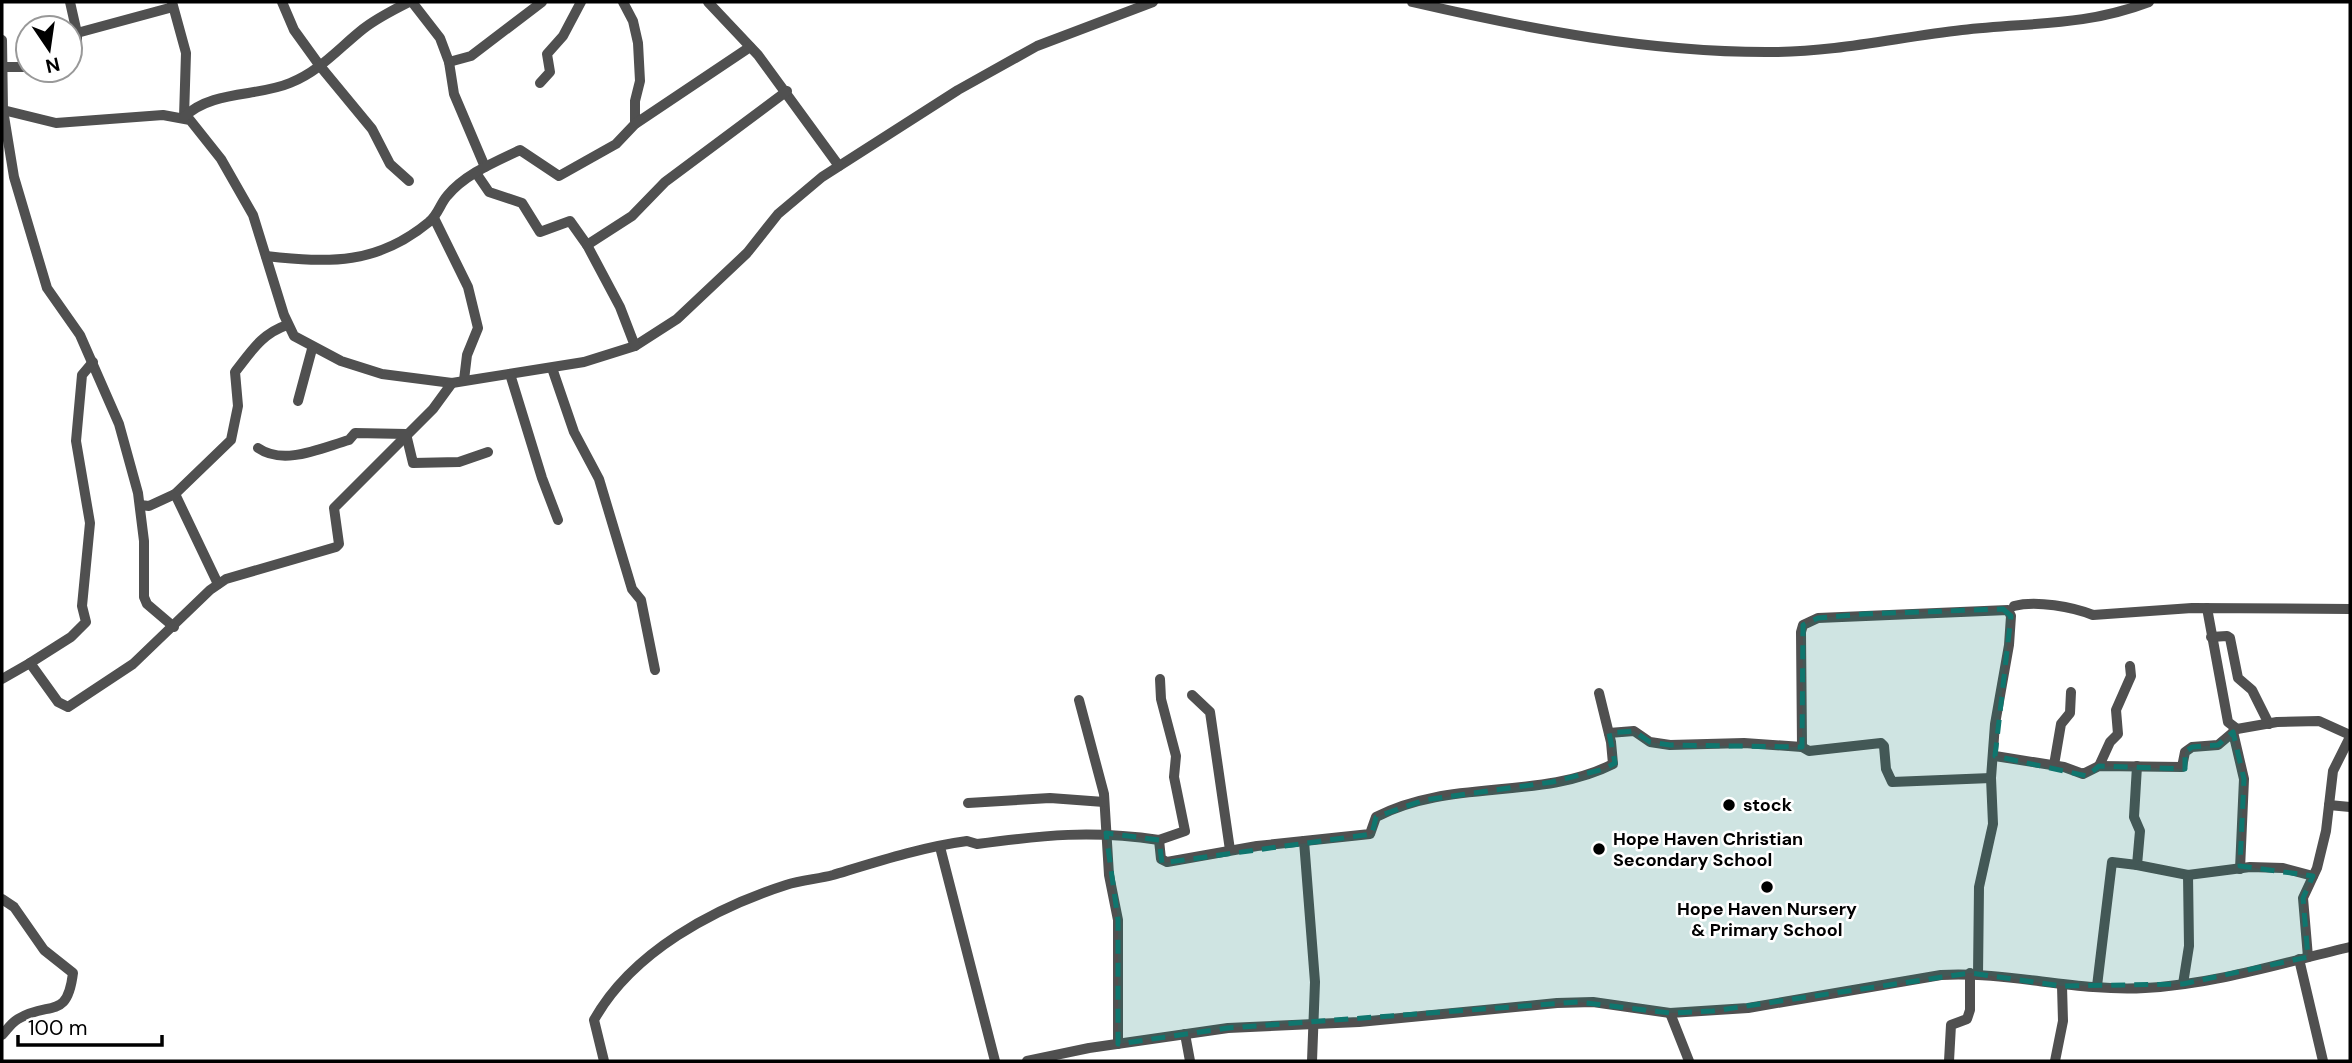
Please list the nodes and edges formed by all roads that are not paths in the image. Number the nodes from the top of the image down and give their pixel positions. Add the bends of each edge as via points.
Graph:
1 (282, 2) edge
2 (411, 2) edge
3 (542, 2) edge
4 (581, 2) edge
5 (624, 2) edge
6 (708, 2) edge
7 (1153, 2) edge
8 (1412, 2) edge
9 (2149, 2) edge
10 (173, 5) edge
11 (84, 31) edge
12 (2, 40) edge
13 (750, 47) junction
14 (449, 62) junction
15 (320, 66) junction
16 (3, 70) edge
17 (540, 83) dead end
18 (787, 91) junction
19 (3, 110) edge
20 (184, 117) junction
21 (635, 124) junction
22 (839, 166) junction
23 (480, 170) junction
24 (409, 181) dead end
25 (434, 218) junction
26 (587, 245) junction
27 (266, 256) junction
28 (287, 325) junction
29 (635, 346) junction
30 (312, 348) junction
31 (93, 362) junction
32 (552, 368) junction
33 (510, 374) junction
34 (464, 380) junction
35 (452, 383) junction
36 (299, 401) dead end
37 (406, 434) junction
38 (258, 449) dead end
39 (488, 452) dead end
40 (175, 494) junction
41 (139, 505) junction
42 (558, 520) dead end
43 (218, 584) junction
44 (2014, 606) dead end
45 (2207, 608) junction
46 (2350, 609) edge
47 (174, 627) junction
48 (2211, 637) junction
49 (30, 663) junction
50 (2130, 666) dead end
51 (655, 670) dead end
52 (2, 679) edge
53 (1160, 679) dead end
54 (2071, 692) dead end
55 (1599, 693) dead end
56 (1192, 695) dead end
57 (1079, 700) dead end
58 (2269, 724) junction
59 (2235, 730) junction
60 (1609, 733) junction
61 (2350, 736) edge
62 (1801, 747) junction
63 (1995, 756) junction
64 (2054, 765) junction
65 (2099, 766) junction
66 (2137, 766) junction
67 (1991, 778) junction
68 (1104, 802) junction
69 (968, 803) dead end
70 (2329, 805) junction
71 (2350, 807) edge
72 (1106, 833) junction
73 (1159, 840) junction
74 (1304, 841) junction
75 (940, 847) junction
76 (1230, 850) junction
77 (2137, 865) junction
78 (2240, 869) junction
79 (2188, 875) junction
80 (2313, 876) junction
81 (2, 900) edge
82 (2350, 947) edge
83 (2304, 958) junction
84 (1974, 974) junction
85 (2183, 984) junction
86 (2062, 986) junction
87 (2097, 986) junction
88 (1670, 1013) junction
89 (1314, 1023) junction
90 (1185, 1034) junction
91 (2, 1035) edge
92 (1118, 1044) junction
93 (604, 1061) edge
94 (995, 1061) edge
95 (1027, 1061) edge
96 (1190, 1061) edge
97 (1312, 1061) edge
98 (1689, 1061) edge
99 (1949, 1061) edge
100 (2056, 1061) edge
101 (2323, 1061) edge

1 - 15 street
2 - 14 street via 440,38
2 - 15 street via 362,29
3 - 14 street via 471,56
4 - 17 street via 563,36 547,54 551,72
5 - 21 street via 638,43
6 - 13 street
7 - 22 street via 1037,46
8 - 9 street via 1504,23 1614,39 1695,50 1774,52 2089,21
10 - 11 street
10 - 20 street via 186,53
12 - 16 street
13 - 18 street
13 - 21 street
14 - 23 street via 454,94
15 - 20 street via 275,89 222,98
15 - 24 street via 372,129 390,164
16 - 19 street
18 - 22 street
18 - 26 street via 665,182 632,216
19 - 20 street via 56,123
19 - 31 street via 14,177 47,288
20 - 27 street via 205,137 241,190
21 - 23 street via 616,144 559,176 520,150
22 - 29 street via 778,214 747,253 677,319
23 - 25 street via 448,196
23 - 26 street via 489,192 522,203 540,232 569,221
25 - 27 street via 376,255 333,261
25 - 34 street via 468,287 478,328 467,355
26 - 29 street
27 - 28 street
28 - 30 street
28 - 40 street via 255,344 235,372 238,407 231,440
29 - 32 street
30 - 35 street via 382,374
30 - 36 street
31 - 41 street via 119,424
31 - 49 street via 82,375 76,441 90,523 82,606 86,622
32 - 33 street
32 - 51 street via 574,432 599,479 632,589 641,600
33 - 34 street
33 - 42 street
34 - 35 street
35 - 37 street
37 - 38 street via 355,433 349,440 284,456 270,457
37 - 39 street via 413,463 442,465
37 - 43 street via 334,508 336,547 261,566
40 - 41 street via 149,506
40 - 43 street
41 - 47 street via 145,597
43 - 47 street
44 - 45 street via 2080,608 2094,615
45 - 46 street
45 - 48 street
47 - 49 street via 133,664 68,707 58,702
48 - 58 street via 2230,638 2238,678 2252,690
48 - 59 street via 2228,722
49 - 52 street
50 - 65 street via 2131,676 2116,710 2118,734
53 - 73 street via 1177,757 1174,777 1185,831
54 - 64 street via 2070,713 2061,724
55 - 60 street
56 - 76 street via 1210,712
57 - 68 street
58 - 59 street
58 - 61 street via 2319,720
59 - 66 street via 2218,745 2192,747 2185,752 2182,767
59 - 78 street via 2244,779
60 - 62 street via 1634,731 1650,742 1670,745
60 - 74 street via 1615,761 1604,769 1552,782 1456,792 1382,814 1376,817 1370,834
61 - 70 street via 2333,771
62 - 63 street via 1804,625 1818,618 1864,614 2003,610 2011,615 1995,724
62 - 67 street via 1809,751 1881,743 1892,782
63 - 64 street
63 - 67 street
64 - 65 street via 2083,774
65 - 66 street
66 - 77 street
67 - 84 street via 1993,824 1979,887
68 - 69 street via 1050,798
68 - 72 street
70 - 71 street
70 - 80 street
72 - 73 street
72 - 75 street via 1064,833 977,844 967,841
72 - 92 street via 1108,875 1118,920
73 - 76 street via 1161,859 1167,862
74 - 76 street
74 - 89 street
75 - 93 street via 788,884 677,937 630,973 604,1003 594,1020
75 - 94 street
77 - 79 street
77 - 87 street via 2112,862
78 - 79 street
78 - 80 street via 2283,868
79 - 85 street via 2189,946
80 - 83 street via 2303,898
81 - 91 street via 14,907 44,950 73,973 71,992 63,1004 19,1018
82 - 83 street
83 - 85 street via 2247,974
83 - 101 street
84 - 86 street
84 - 88 street via 1920,978 1748,1008
84 - 99 street via 1967,1018 1951,1025
85 - 87 street via 2143,989
86 - 87 street
86 - 100 street via 2063,1021
88 - 89 street via 1578,1002
88 - 98 street
89 - 90 street
89 - 97 street
90 - 92 street
90 - 96 street
92 - 95 street

